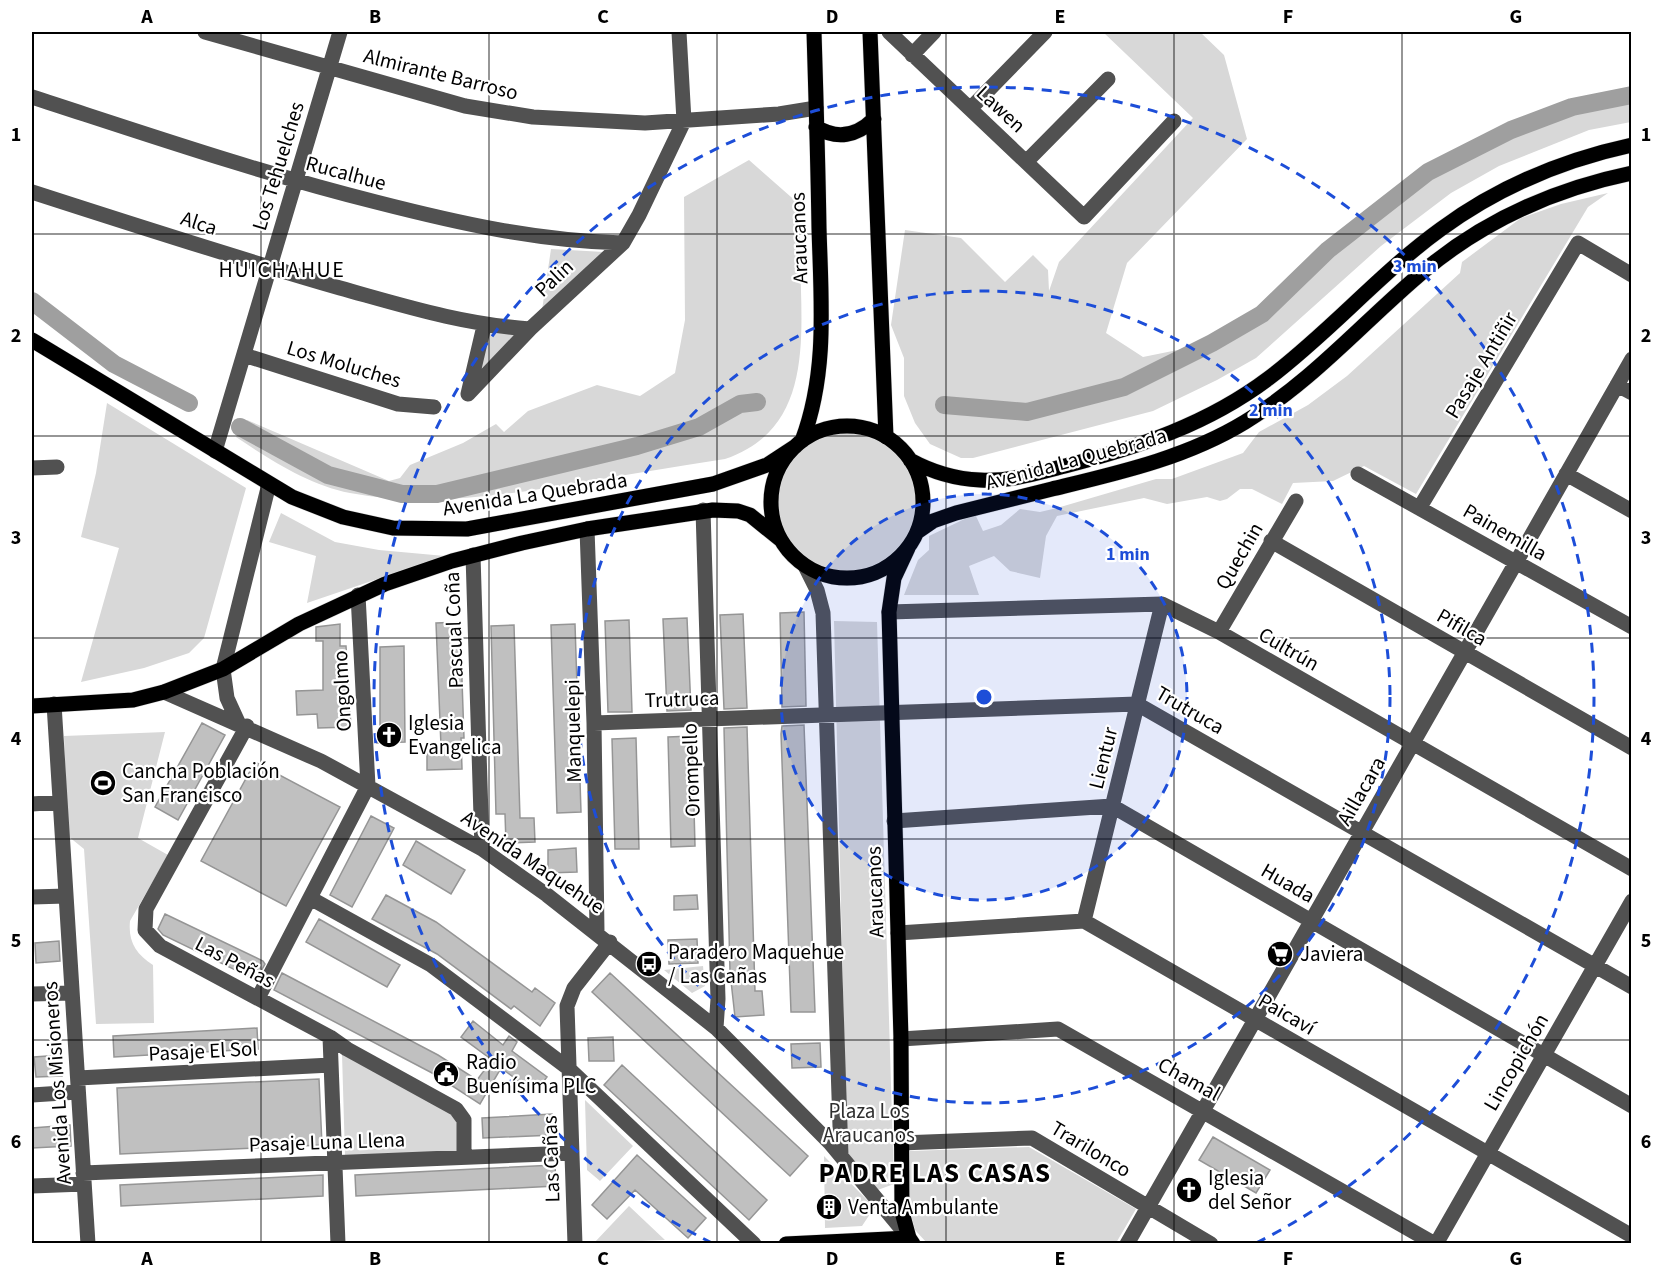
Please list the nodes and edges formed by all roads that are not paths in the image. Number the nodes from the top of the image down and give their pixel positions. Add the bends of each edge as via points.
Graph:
1 (205, 32) edge
2 (340, 32) edge
3 (680, 32) edge
4 (814, 32) edge
5 (870, 32) edge
6 (889, 32) edge
7 (934, 32) edge
8 (1045, 32) edge
9 (912, 55) junction
10 (329, 67) junction
11 (1108, 79) dead end
12 (32, 97) edge
13 (816, 108) junction
14 (970, 109) junction
15 (874, 119) junction
16 (684, 121) junction
17 (1174, 121) dead end
18 (816, 127) junction
19 (1632, 145) edge
20 (1026, 162) junction
21 (1632, 173) edge
22 (295, 181) junction
23 (32, 192) edge
24 (623, 243) junction
25 (270, 268) junction
26 (1632, 274) edge
27 (484, 326) junction
28 (530, 329) junction
29 (32, 339) edge
30 (244, 355) junction
31 (1632, 359) edge
32 (1617, 385) junction
33 (1632, 393) edge
34 (434, 407) dead end
35 (886, 437) junction
36 (799, 443) junction
37 (215, 451) junction
38 (910, 460) junction
39 (57, 467) dead end
40 (32, 468) edge
41 (1358, 474) dead end
42 (1566, 474) junction
43 (269, 484) junction
44 (1296, 501) dead end
45 (1420, 507) junction
46 (703, 510) junction
47 (1632, 511) edge
48 (587, 530) junction
49 (917, 532) junction
50 (781, 540) junction
51 (1271, 542) junction
52 (908, 548) junction
53 (473, 555) junction
54 (1517, 562) junction
55 (805, 566) junction
56 (358, 595) junction
57 (1162, 604) junction
58 (889, 612) junction
59 (1632, 627) edge
60 (1219, 632) junction
61 (1465, 653) junction
62 (224, 669) junction
63 (164, 692) junction
64 (54, 704) junction
65 (1137, 704) junction
66 (32, 706) edge
67 (891, 713) junction
68 (825, 716) junction
69 (710, 719) junction
70 (594, 723) junction
71 (243, 724) junction
72 (1412, 745) junction
73 (1632, 748) edge
74 (368, 786) junction
75 (60, 802) junction
76 (32, 804) edge
77 (1112, 806) junction
78 (894, 821) junction
79 (1362, 832) junction
80 (482, 849) junction
81 (1632, 869) edge
82 (66, 896) junction
83 (32, 897) edge
84 (310, 898) junction
85 (1632, 901) edge
86 (1084, 921) junction
87 (1312, 921) junction
88 (597, 932) junction
89 (898, 933) junction
90 (610, 942) junction
91 (1594, 966) junction
92 (1632, 987) edge
93 (72, 993) junction
94 (32, 994) edge
95 (258, 998) junction
96 (1255, 1020) junction
97 (716, 1028) junction
98 (330, 1037) junction
99 (901, 1039) junction
100 (1544, 1055) junction
101 (331, 1065) junction
102 (568, 1068) junction
103 (78, 1085) junction
104 (32, 1095) edge
105 (1632, 1106) edge
106 (1203, 1111) junction
107 (901, 1143) junction
108 (572, 1153) junction
109 (1488, 1153) junction
110 (841, 1156) junction
111 (464, 1157) junction
112 (335, 1163) junction
113 (84, 1179) junction
114 (32, 1186) edge
115 (1147, 1207) junction
116 (1632, 1236) edge
117 (911, 1241) edge
118 (88, 1244) edge
119 (338, 1244) edge
120 (575, 1244) edge
121 (754, 1244) edge
122 (786, 1244) edge
123 (1127, 1244) edge
124 (1211, 1244) edge
125 (1436, 1244) edge

1 - 10 street, Almirante Barroso
2 - 10 street, Los Tehuelches
3 - 16 street
4 - 13 main road, Araucanos
5 - 15 main road
6 - 9 street, Lawen
7 - 9 street
8 - 14 street
9 - 14 street, Lawen
10 - 16 street, Almirante Barroso via 499,112 606,122
10 - 22 street, Los Tehuelches
11 - 20 street
12 - 22 street, Rucalhue
13 - 16 street, Almirante Barroso
13 - 18 main road, Araucanos
14 - 20 street, Lawen
15 - 18 main road via 861,130 845,135 830,134
15 - 35 main road
16 - 24 street, Palin via 655,186
17 - 20 street, Lawen via 1084,217
18 - 36 main road, Araucanos via 820,374 814,410
19 - 38 main road, Avenida La Quebrada via 1545,171 1483,201 1409,255 1284,367 1247,395 1183,429 1122,451 998,480 952,476
21 - 49 main road, Avenida La Quebrada via 1541,200 1507,214 1463,241 1424,271 1308,377 1243,424 1182,452 1127,471 956,513
22 - 24 street, Rucalhue via 501,232
22 - 25 street, Los Tehuelches
23 - 25 street, Alca
24 - 28 street, Palin
25 - 27 street, Alca
25 - 30 street, Los Tehuelches
26 - 45 street, Pasaje Antiñir via 1578,243
27 - 28 street, Alca
27 - 28 street, Palin via 468,393
29 - 37 main road, Avenida La Quebrada
30 - 34 street, Los Moluches via 398,404
30 - 37 street, Los Tehuelches
31 - 32 street, Aillacara
32 - 33 street
32 - 42 street, Aillacara
35 - 36 main road via 866,428 841,426 817,432
35 - 38 main road
36 - 43 main road, Avenida La Quebrada via 767,465 713,484 443,531 393,528 343,518
36 - 50 main road via 780,465 771,490 771,514
37 - 43 main road, Avenida La Quebrada
38 - 49 main road via 922,489
39 - 40 street
41 - 45 street, Painemilla
42 - 47 street
42 - 54 street, Aillacara
43 - 62 street
44 - 51 street, Quechin
45 - 54 street, Painemilla
46 - 48 main road, Avenida La Quebrada
46 - 50 main road, Avenida La Quebrada via 750,515
46 - 69 street, Orompello
48 - 53 main road, Avenida La Quebrada
48 - 70 street, Manquelepi
49 - 52 main road
50 - 55 main road
51 - 60 street, Quechin
51 - 61 street, Pifilca
52 - 55 main road via 886,568 863,577 838,578
52 - 58 main road, Araucanos via 894,578
53 - 56 main road, Avenida La Quebrada
53 - 80 street, Pascual Coña
54 - 59 street, Painemilla
54 - 61 street, Aillacara
55 - 68 street, Araucanos via 823,613
56 - 62 main road, Avenida La Quebrada via 299,624
56 - 74 street, Ongolmo
57 - 58 street, Cultrún
57 - 60 street, Cultrún
57 - 65 street, Lientur
58 - 67 main road, Araucanos
60 - 72 street, Cultrún
61 - 72 street, Aillacara
61 - 73 street, Pifilca
62 - 63 main road, Avenida La Quebrada
62 - 71 street via 227,698
63 - 64 main road via 133,700
63 - 71 street, Avenida Maquehue
64 - 66 main road
64 - 75 street, Avenida Los Misioneros
65 - 67 street, Trutruca
65 - 77 street, Lientur
65 - 79 street, Trutruca
67 - 68 street, Trutruca
67 - 78 main road, Araucanos
68 - 69 street, Trutruca
68 - 110 street, Araucanos
69 - 70 street, Trutruca
69 - 97 street, Orompello
70 - 88 street, Manquelepi
71 - 74 street, Avenida Maquehue
71 - 95 street, Las Peñas via 146,909 144,923 154,942
72 - 79 street, Aillacara
72 - 81 street, Cultrún
74 - 80 street, Avenida Maquehue
74 - 84 street
75 - 76 street
75 - 82 street, Avenida Los Misioneros
77 - 78 street
77 - 86 street, Lientur
77 - 87 street, Huada
78 - 89 main road, Araucanos
79 - 87 street, Aillacara
79 - 91 street, Trutruca
80 - 88 street, Avenida Maquehue
82 - 83 street
82 - 93 street, Avenida Los Misioneros
84 - 95 street
84 - 102 street via 430,965
85 - 91 street, Lincopichón
86 - 89 street
86 - 96 street, Paicaví
87 - 96 street, Aillacara
87 - 100 street, Huada
88 - 90 street, Avenida Maquehue
89 - 99 main road, Araucanos
90 - 97 street, Avenida Maquehue
90 - 102 street, Las Cañas via 568,999
91 - 92 street, Trutruca
91 - 100 street, Lincopichón
93 - 94 street
93 - 103 street, Avenida Los Misioneros
95 - 98 street, Las Peñas
96 - 106 street, Aillacara
96 - 109 street, Paicaví
97 - 110 street, Avenida Maquehue
98 - 101 street
98 - 111 street, Las Peñas via 456,1109 464,1120
99 - 106 street, Chamal via 1058,1029
99 - 107 main road, Araucanos
100 - 105 street, Huada
100 - 109 street, Lincopichón
101 - 103 street, Pasaje El Sol
101 - 112 street
102 - 108 street, Las Cañas
102 - 121 street
103 - 104 street, Pasaje El Sol
103 - 113 street, Avenida Los Misioneros
106 - 115 street, Aillacara
106 - 125 street, Chamal
107 - 115 street, Trarilonco via 1032,1138
107 - 117 main road, Araucanos via 902,1212
108 - 111 street, Pasaje Luna Llena
108 - 120 street, Las Cañas
109 - 116 street, Paicaví
109 - 125 street, Lincopichón
110 - 117 street, Avenida Maquehue
111 - 112 street, Pasaje Luna Llena
112 - 113 street, Pasaje Luna Llena
112 - 119 street
113 - 114 street, Pasaje Luna Llena
113 - 118 street, Avenida Los Misioneros
115 - 123 street, Aillacara
115 - 124 street, Trarilonco
117 - 122 main road

